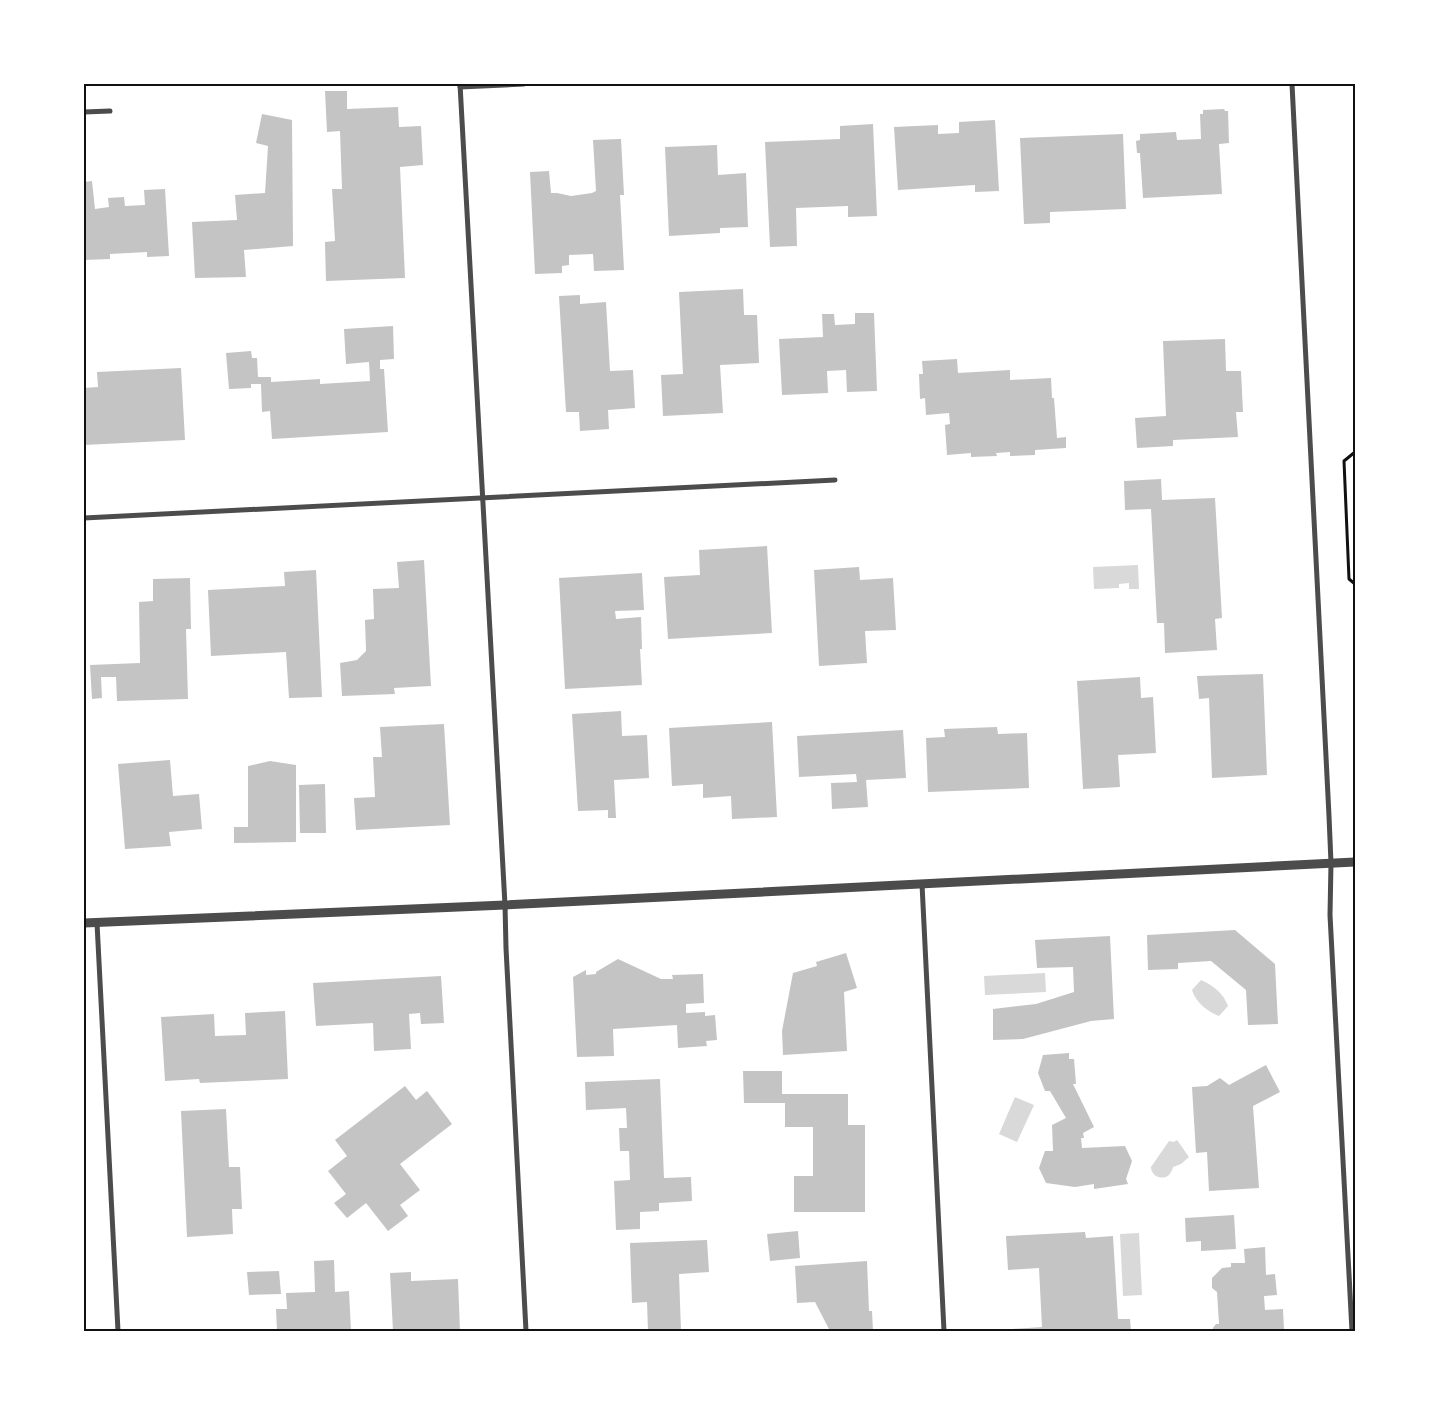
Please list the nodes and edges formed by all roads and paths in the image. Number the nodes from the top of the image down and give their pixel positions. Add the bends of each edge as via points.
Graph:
1 (524, 84) edge
2 (1292, 84) edge
3 (460, 86) edge
4 (110, 111) dead end
5 (84, 112) edge
6 (1355, 452) edge
7 (835, 480) dead end
8 (482, 498) junction
9 (84, 518) edge
10 (1355, 584) edge
11 (1355, 862) edge
12 (1331, 863) junction
13 (922, 884) junction
14 (505, 905) junction
15 (84, 923) edge
16 (97, 923) junction
17 (118, 1331) edge
18 (526, 1331) edge
19 (944, 1331) edge
20 (1352, 1331) edge

1 - 3 street
2 - 12 street
3 - 8 street
4 - 5 street
6 - 10 path via 1344,461 1349,579
7 - 8 street
8 - 9 street
8 - 14 street
11 - 12 street
12 - 13 street
12 - 20 street via 1330,915
13 - 14 street
13 - 19 street
14 - 16 street
14 - 18 street
15 - 16 street
16 - 17 street

